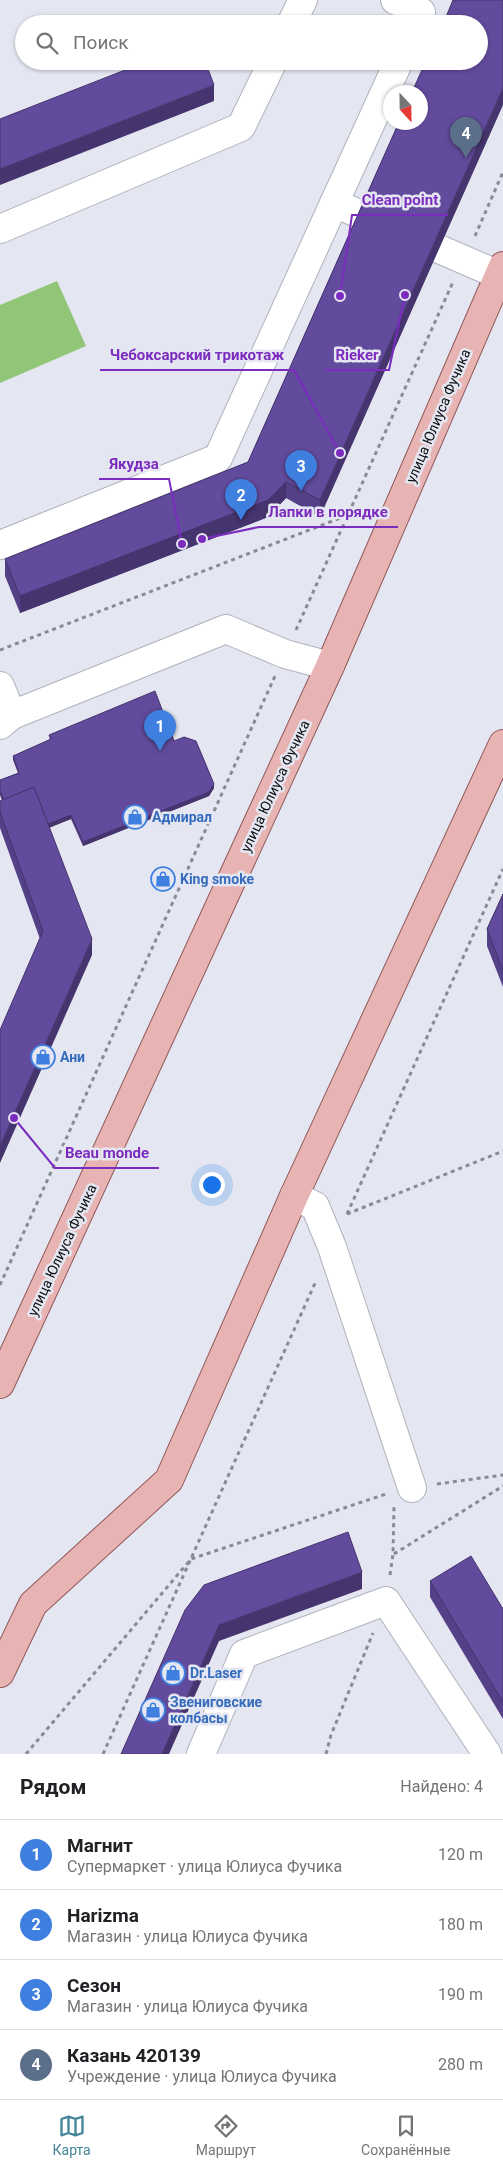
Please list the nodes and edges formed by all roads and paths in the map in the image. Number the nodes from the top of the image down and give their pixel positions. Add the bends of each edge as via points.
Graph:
1 (303, 0) edge
2 (395, 0) edge
3 (296, 15) edge
4 (420, 15) edge
5 (269, 70) edge
6 (395, 70) edge
7 (503, 172) edge
8 (334, 203) junction
9 (364, 216) edge
10 (0, 229) edge
11 (439, 249) edge
12 (464, 260) junction
13 (501, 271) edge
14 (348, 514) junction
15 (0, 545) edge
16 (0, 650) edge
17 (285, 654) junction
18 (330, 666) junction
19 (0, 686) edge
20 (6, 720) edge
21 (503, 744) edge
22 (503, 868) edge
23 (503, 1151) edge
24 (294, 1196) junction
25 (347, 1214) junction
26 (332, 1247) junction
27 (0, 1285) edge
28 (0, 1384) edge
29 (503, 1475) edge
30 (503, 1486) edge
31 (403, 1489) junction
32 (393, 1554) junction
33 (191, 1559) junction
34 (386, 1601) junction
35 (0, 1673) edge
36 (26, 1754) edge
37 (103, 1754) edge
38 (201, 1754) edge
39 (326, 1754) edge
40 (487, 1754) edge

1 - 3 lane
2 - 4 lane via 421,12
5 - 10 lane via 241,127
6 - 8 lane
7 - 12 path
8 - 9 lane
8 - 15 lane via 218,458
11 - 12 lane
12 - 13 lane
12 - 14 path
13 - 18 main road, улица Юлиуса Фучика
14 - 16 path
14 - 17 path
17 - 18 lane
17 - 20 lane via 226,629
17 - 27 path
18 - 28 main road, улица Юлиуса Фучика
19 - 20 lane
21 - 24 main road
22 - 25 path
23 - 25 path
24 - 26 lane via 315,1206
24 - 35 main road via 168,1480 33,1604
25 - 26 path
26 - 31 lane
26 - 33 path
29 - 31 path
30 - 32 path
31 - 32 path
31 - 33 path
32 - 34 path
33 - 36 path
33 - 37 path
34 - 38 lane via 244,1654
34 - 39 path
34 - 40 lane

